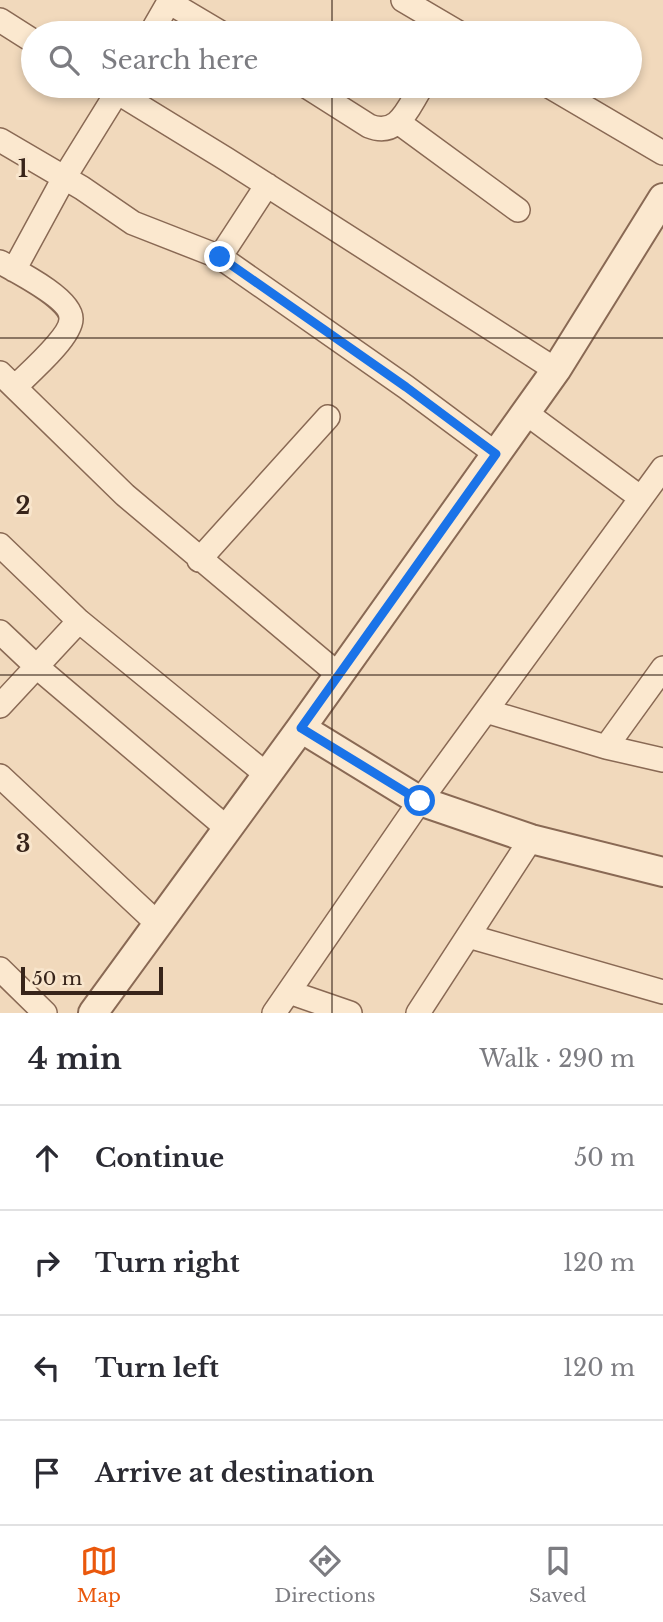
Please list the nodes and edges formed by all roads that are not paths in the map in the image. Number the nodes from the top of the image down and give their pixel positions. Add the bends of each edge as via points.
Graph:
1 (403, 0) edge
2 (170, 1) edge
3 (0, 20) edge
4 (158, 21) edge
5 (202, 21) edge
6 (437, 21) edge
7 (21, 33) edge
8 (109, 98) edge
9 (131, 98) edge
10 (325, 98) edge
11 (414, 98) edge
12 (570, 98) edge
13 (398, 122) junction
14 (0, 140) edge
15 (663, 152) edge
16 (64, 178) junction
17 (267, 185) junction
18 (663, 198) edge
19 (518, 210) dead end
20 (220, 257) junction
21 (7, 266) edge
22 (556, 370) junction
23 (8, 380) edge
24 (526, 413) junction
25 (328, 417) dead end
26 (496, 454) junction
27 (663, 468) edge
28 (641, 498) junction
29 (0, 545) edge
30 (200, 560) junction
31 (79, 621) junction
32 (0, 632) edge
33 (37, 667) junction
34 (663, 668) edge
35 (339, 675) junction
36 (0, 706) edge
37 (486, 711) junction
38 (301, 728) junction
39 (606, 747) junction
40 (663, 760) edge
41 (267, 775) junction
42 (0, 776) edge
43 (420, 801) junction
44 (228, 829) junction
45 (531, 839) junction
46 (663, 872) edge
47 (158, 924) junction
48 (468, 936) junction
49 (0, 969) edge
50 (289, 992) junction
51 (663, 992) edge
52 (100, 1011) edge
53 (45, 1013) edge
54 (274, 1013) edge
55 (350, 1013) edge
56 (418, 1013) edge

1 - 6 street
2 - 4 street
2 - 5 street
3 - 7 street
8 - 16 street
9 - 17 street
10 - 13 street via 379,130
11 - 13 street
12 - 15 street
13 - 19 street
14 - 16 street
16 - 20 street via 133,223
16 - 21 street
17 - 20 street
17 - 22 street
18 - 22 street
20 - 26 street
21 - 23 street via 58,299 72,319 60,339
22 - 24 street
23 - 30 street via 125,495
24 - 26 street
24 - 28 street
25 - 30 street
26 - 35 street
27 - 28 street
28 - 37 street
29 - 31 street
30 - 35 street
31 - 33 street
31 - 41 street
32 - 33 street
33 - 36 street
33 - 44 street
34 - 39 street
35 - 38 street
37 - 39 street
37 - 43 street
38 - 41 street
38 - 43 street
39 - 40 street
41 - 44 street
42 - 47 street
43 - 45 street
43 - 50 street
44 - 47 street
45 - 46 street
45 - 48 street
47 - 52 street
48 - 51 street
48 - 56 street
49 - 53 street
50 - 54 street
50 - 55 street

